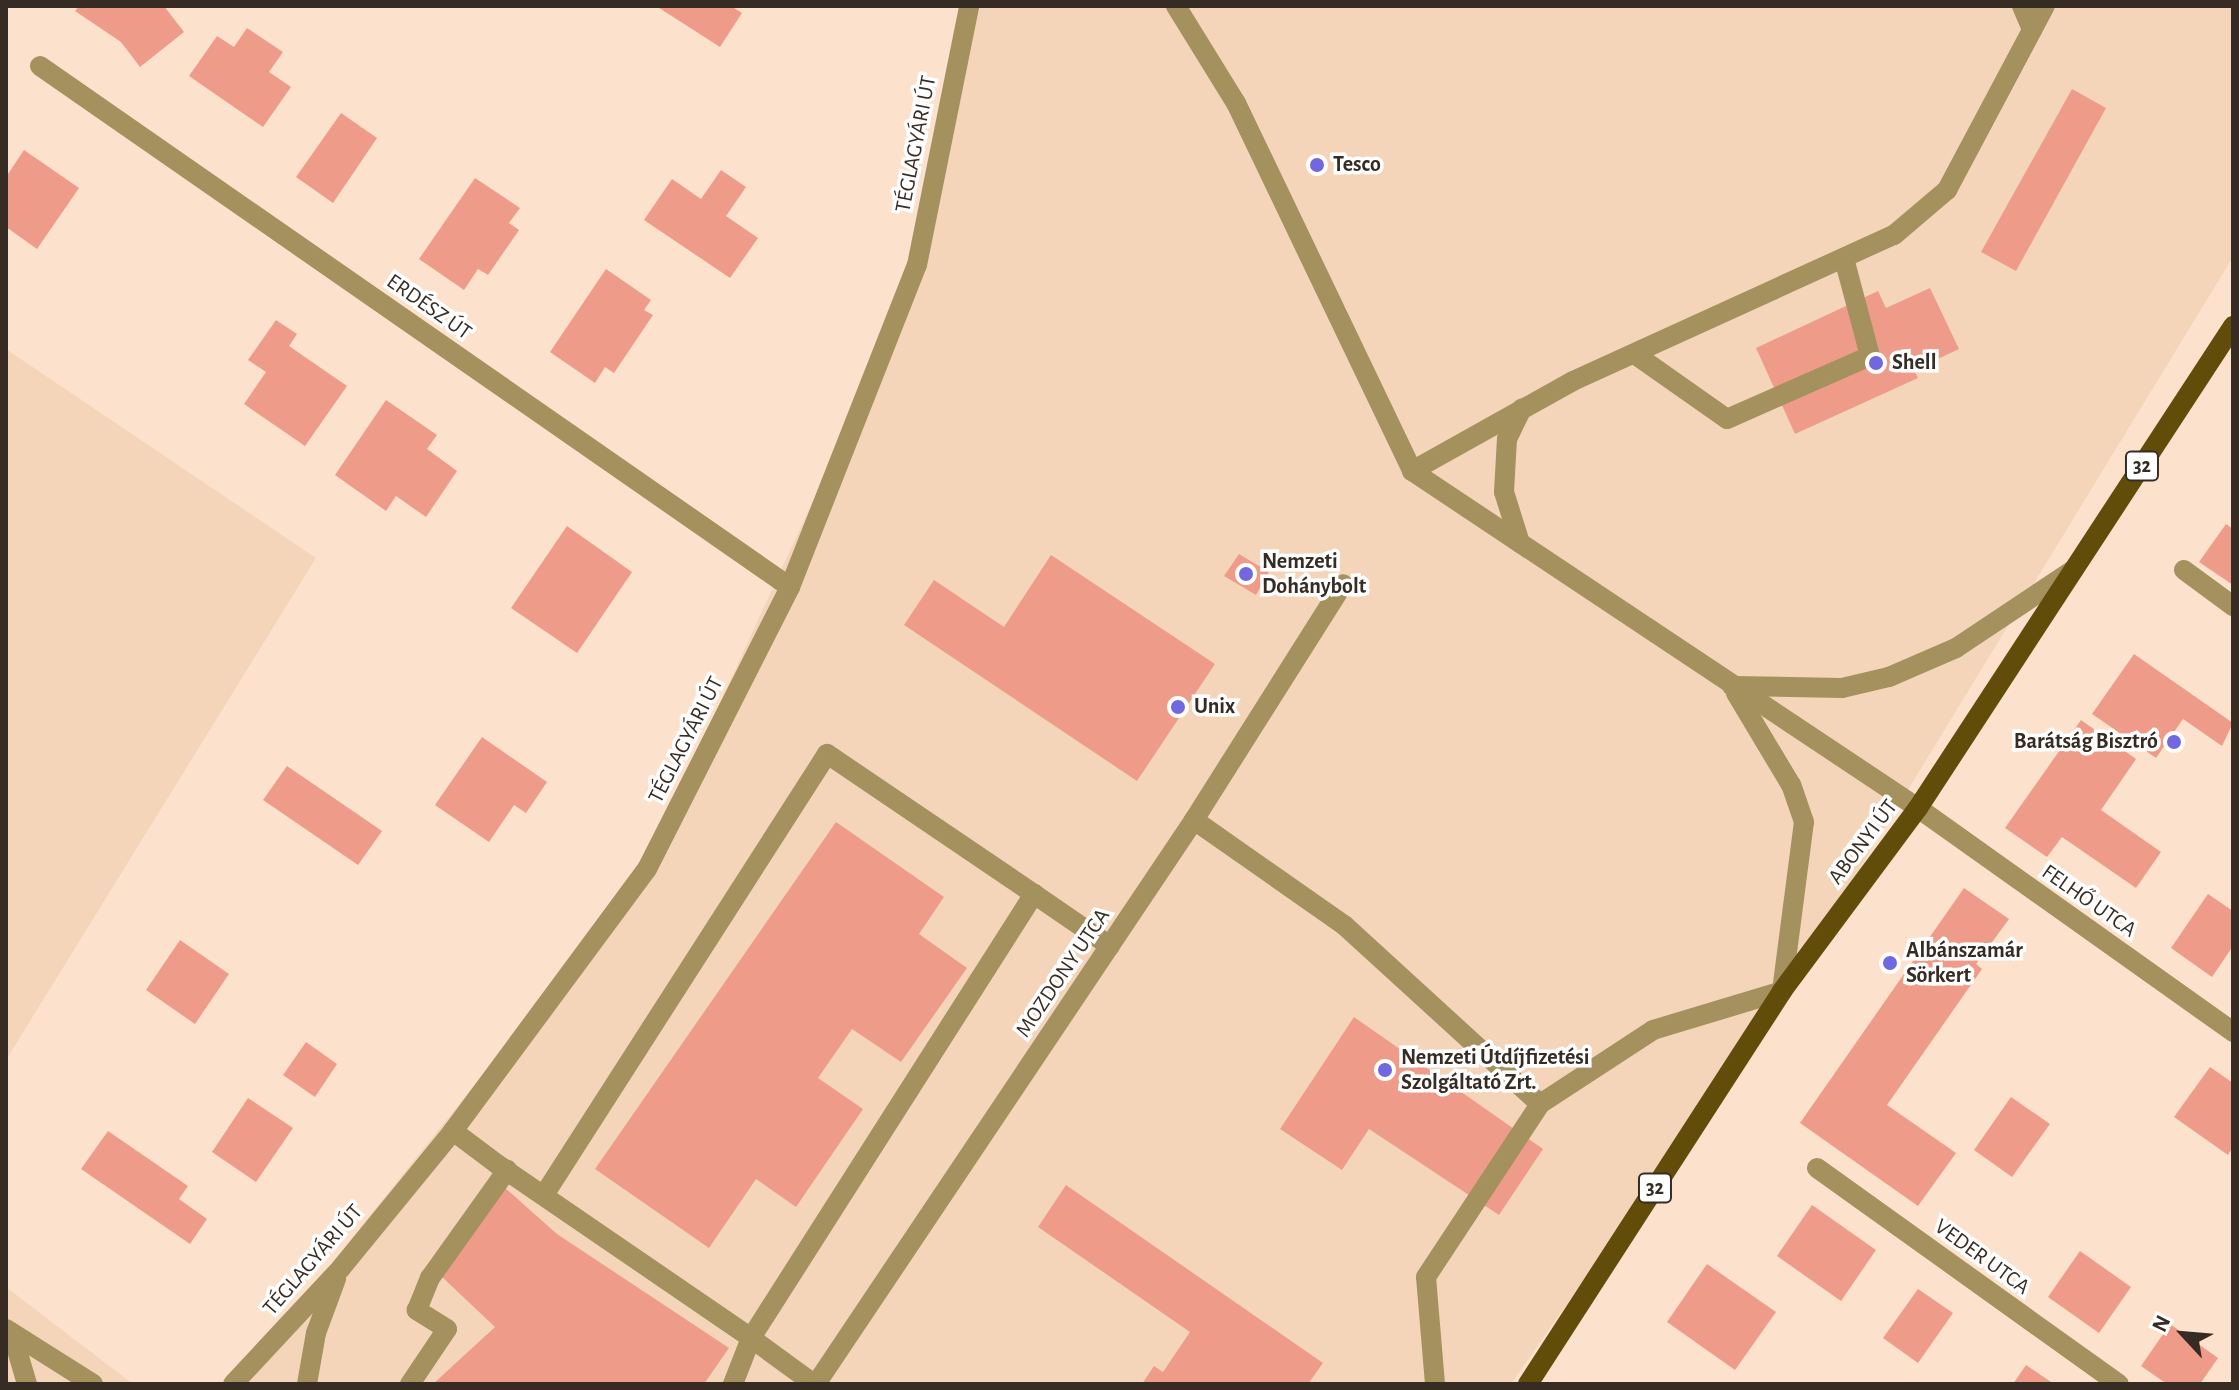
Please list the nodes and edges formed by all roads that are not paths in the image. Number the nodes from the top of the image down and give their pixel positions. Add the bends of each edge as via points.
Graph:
1 (969, 6) edge
2 (1176, 6) edge
3 (2022, 6) edge
4 (2045, 6) edge
5 (2032, 30) junction
6 (40, 66) dead end
7 (1844, 258) junction
8 (2233, 326) edge
9 (1636, 355) junction
10 (1522, 408) junction
11 (1412, 471) junction
12 (1520, 543) junction
13 (2074, 569) junction
14 (2184, 570) dead end
15 (1343, 584) dead end
16 (790, 587) junction
17 (2233, 606) edge
18 (1732, 686) junction
19 (1918, 808) junction
20 (1194, 820) junction
21 (1034, 894) junction
22 (1110, 946) junction
23 (1782, 991) junction
24 (2233, 1032) edge
25 (1540, 1104) junction
26 (453, 1131) junction
27 (1817, 1168) dead end
28 (507, 1170) junction
29 (544, 1195) junction
30 (341, 1268) junction
31 (9, 1331) edge
32 (751, 1338) junction
33 (27, 1384) edge
34 (93, 1384) edge
35 (233, 1384) edge
36 (307, 1384) edge
37 (410, 1384) edge
38 (733, 1384) edge
39 (815, 1384) edge
40 (1435, 1384) edge
41 (1528, 1384) edge
42 (2119, 1384) edge

1 - 16 street, TÉGLAGYÁRI ÚT via 917,265
2 - 11 street via 1236,103
3 - 5 street
4 - 5 street
5 - 7 street via 1947,190 1894,235
6 - 16 street, ERDÉSZ ÚT
7 - 9 street
7 - 9 street via 1870,356 1727,419
8 - 13 main road, ABONYI ÚT / 32
9 - 10 street
10 - 11 street
10 - 12 street via 1507,439 1504,492
11 - 12 street, FELHŐ UTCA
12 - 18 street, FELHŐ UTCA
13 - 18 street via 1956,648 1889,677 1842,688
13 - 19 main road, ABONYI ÚT / 32
14 - 17 street
15 - 20 street, MOZDONY UTCA
16 - 26 street, TÉGLAGYÁRI ÚT via 647,869
18 - 19 street, FELHŐ UTCA
18 - 23 street via 1791,785 1804,822
19 - 23 main road, ABONYI ÚT / 32
19 - 24 street, FELHŐ UTCA
20 - 22 street, MOZDONY UTCA
20 - 25 street via 1344,925
21 - 22 street
21 - 29 street via 827,754
21 - 32 street
22 - 39 street, MOZDONY UTCA
23 - 25 street via 1653,1030
23 - 41 main road, ABONYI ÚT / 32
25 - 40 street via 1426,1277
26 - 28 street
26 - 30 street, TÉGLAGYÁRI ÚT
27 - 42 street, VEDER UTCA
28 - 29 street
28 - 37 street via 430,1278 417,1310 447,1329
29 - 32 street
30 - 35 street, TÉGLAGYÁRI ÚT
30 - 36 street via 316,1333
31 - 33 street
31 - 34 street
32 - 38 street
32 - 39 street

